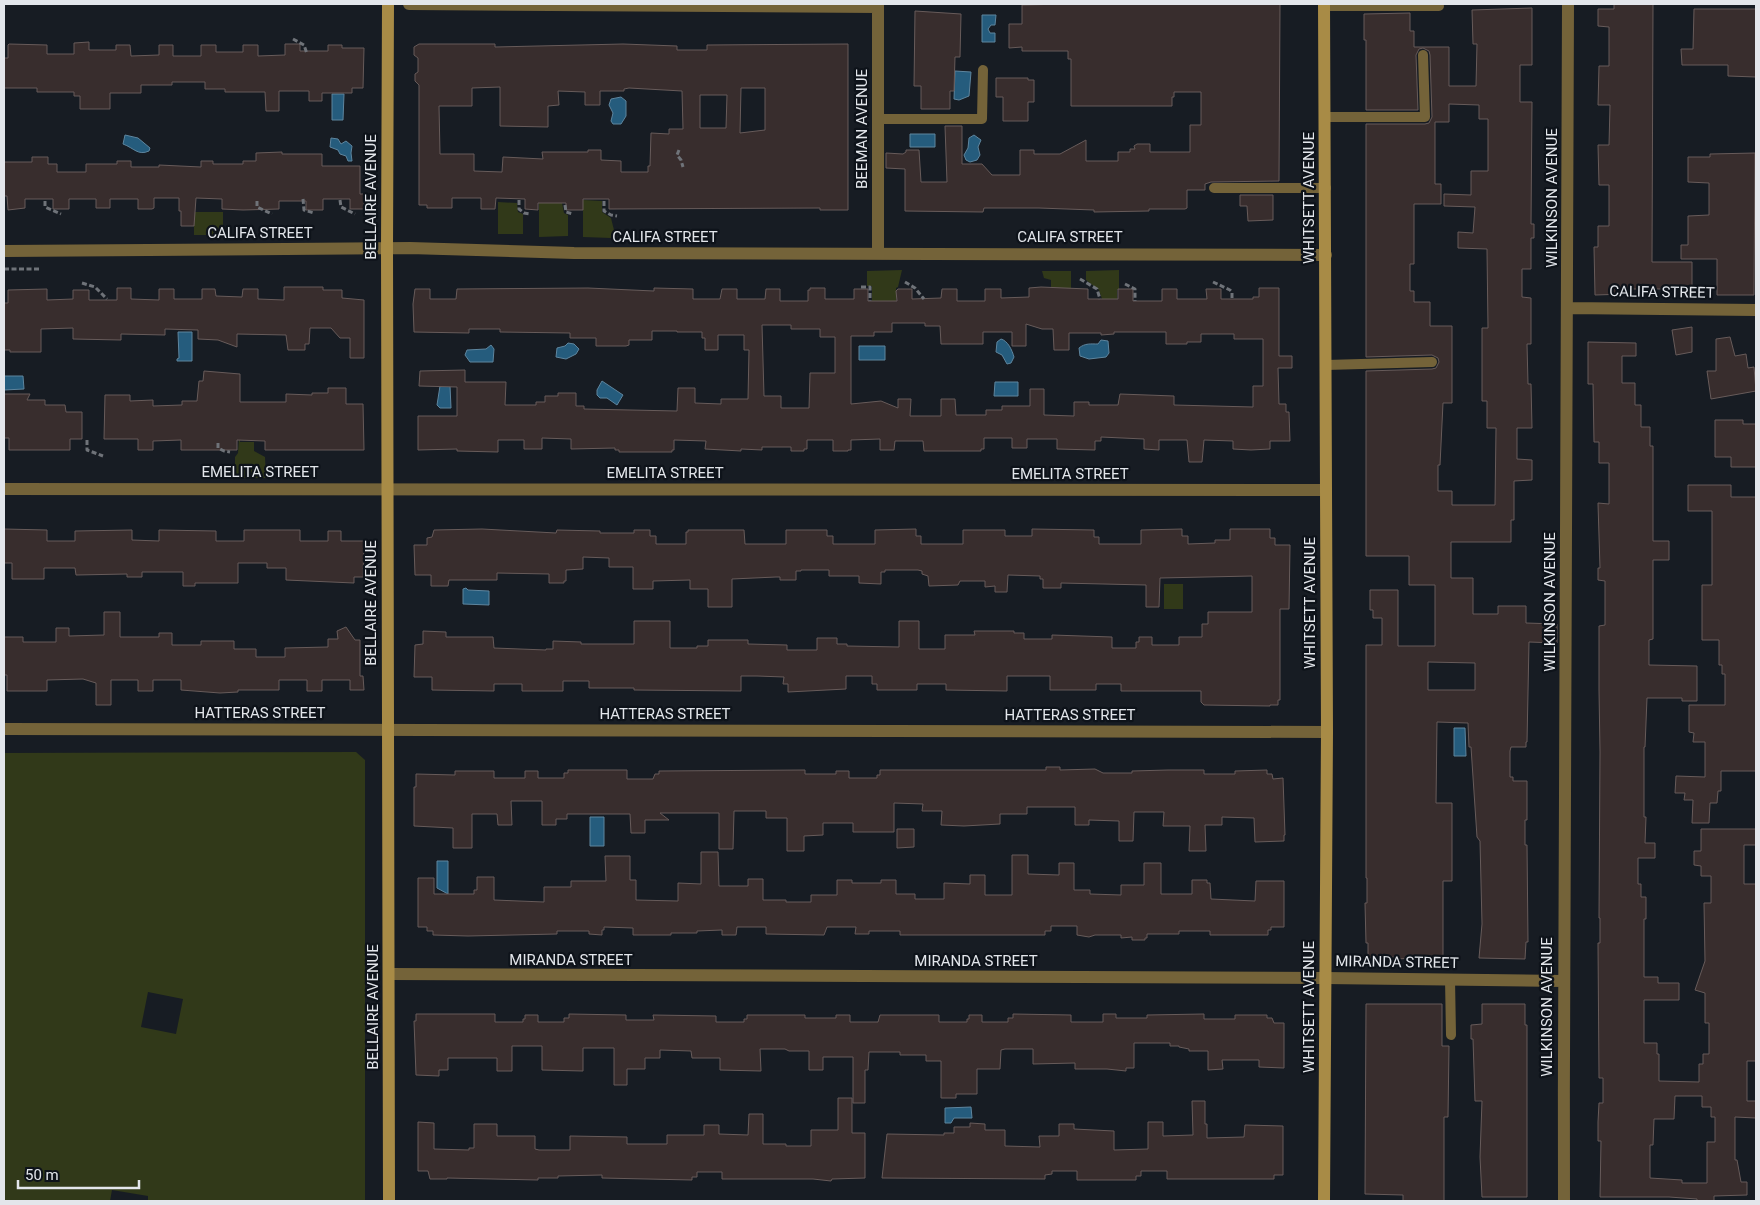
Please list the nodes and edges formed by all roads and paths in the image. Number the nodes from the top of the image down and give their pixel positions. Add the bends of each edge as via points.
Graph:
1 (388, 4) edge
2 (409, 4) edge
3 (1568, 4) edge
4 (878, 5) edge
5 (1324, 5) edge
6 (1439, 6) dead end
7 (293, 39) dead end
8 (307, 54) dead end
9 (1423, 55) dead end
10 (983, 70) dead end
11 (1325, 118) junction
12 (878, 119) junction
13 (680, 150) dead end
14 (683, 167) dead end
15 (1214, 188) dead end
16 (1326, 188) junction
17 (302, 199) dead end
18 (340, 200) dead end
19 (520, 200) dead end
20 (45, 201) dead end
21 (257, 201) dead end
22 (604, 201) dead end
23 (565, 205) dead end
24 (314, 213) dead end
25 (61, 214) dead end
26 (272, 214) dead end
27 (355, 214) dead end
28 (531, 214) dead end
29 (573, 214) dead end
30 (618, 216) dead end
31 (387, 248) junction
32 (4, 250) edge
33 (878, 254) junction
34 (1326, 255) junction
35 (39, 268) dead end
36 (4, 269) edge
37 (1080, 279) dead end
38 (905, 282) dead end
39 (1213, 282) dead end
40 (82, 283) dead end
41 (1125, 284) dead end
42 (861, 287) dead end
43 (107, 299) dead end
44 (924, 299) dead end
45 (1100, 299) dead end
46 (1232, 299) dead end
47 (870, 301) dead end
48 (1135, 301) dead end
49 (1568, 308) junction
50 (1756, 310) edge
51 (1432, 362) dead end
52 (1326, 365) junction
53 (87, 440) dead end
54 (218, 443) dead end
55 (230, 452) dead end
56 (103, 456) dead end
57 (4, 489) edge
58 (388, 489) junction
59 (1326, 490) junction
60 (4, 729) edge
61 (387, 730) junction
62 (1327, 732) junction
63 (390, 974) junction
64 (1325, 978) junction
65 (1450, 979) junction
66 (1563, 981) junction
67 (1451, 1034) dead end
68 (389, 1201) edge
69 (1324, 1201) edge
70 (1564, 1201) edge

1 - 31 main road, BELLAIRE AVENUE
2 - 4 street
3 - 49 street, WILKINSON AVENUE
4 - 12 street, BEEMAN AVENUE
5 - 6 lane
5 - 11 main road, WHITSETT AVENUE
7 - 8 path via 304,45
9 - 11 lane via 1425,117
10 - 12 lane via 982,119
11 - 16 main road, WHITSETT AVENUE
12 - 33 street, BEEMAN AVENUE
13 - 14 path via 677,155
15 - 16 lane
16 - 34 main road, WHITSETT AVENUE
17 - 24 path via 306,212
18 - 27 path via 341,207
19 - 28 path via 522,212
20 - 25 path via 45,207
21 - 26 path via 257,207
22 - 30 path via 604,211
23 - 29 path via 566,212
31 - 32 street, CALIFA STREET
31 - 33 street, CALIFA STREET via 583,253
31 - 58 main road, BELLAIRE AVENUE
33 - 34 street, CALIFA STREET
34 - 52 main road, WHITSETT AVENUE
35 - 36 path
37 - 45 path via 1097,289
38 - 44 path
39 - 46 path via 1232,292
40 - 43 path via 95,287
41 - 48 path via 1135,289
42 - 47 path via 870,287
49 - 50 street, CALIFA STREET
49 - 66 street, WILKINSON AVENUE
51 - 52 lane
52 - 59 main road, WHITSETT AVENUE
53 - 56 path via 87,450
54 - 55 path via 220,450
57 - 58 street, EMELITA STREET
58 - 59 street, EMELITA STREET
58 - 61 main road, BELLAIRE AVENUE
59 - 62 main road, WHITSETT AVENUE
60 - 61 street, HATTERAS STREET
61 - 62 street, HATTERAS STREET
61 - 63 main road, BELLAIRE AVENUE
62 - 64 main road, WHITSETT AVENUE
63 - 64 street, MIRANDA STREET
63 - 68 main road, BELLAIRE AVENUE
64 - 65 street, MIRANDA STREET
64 - 69 main road, WHITSETT AVENUE
65 - 66 street, MIRANDA STREET
65 - 67 lane
66 - 70 street, WILKINSON AVENUE

